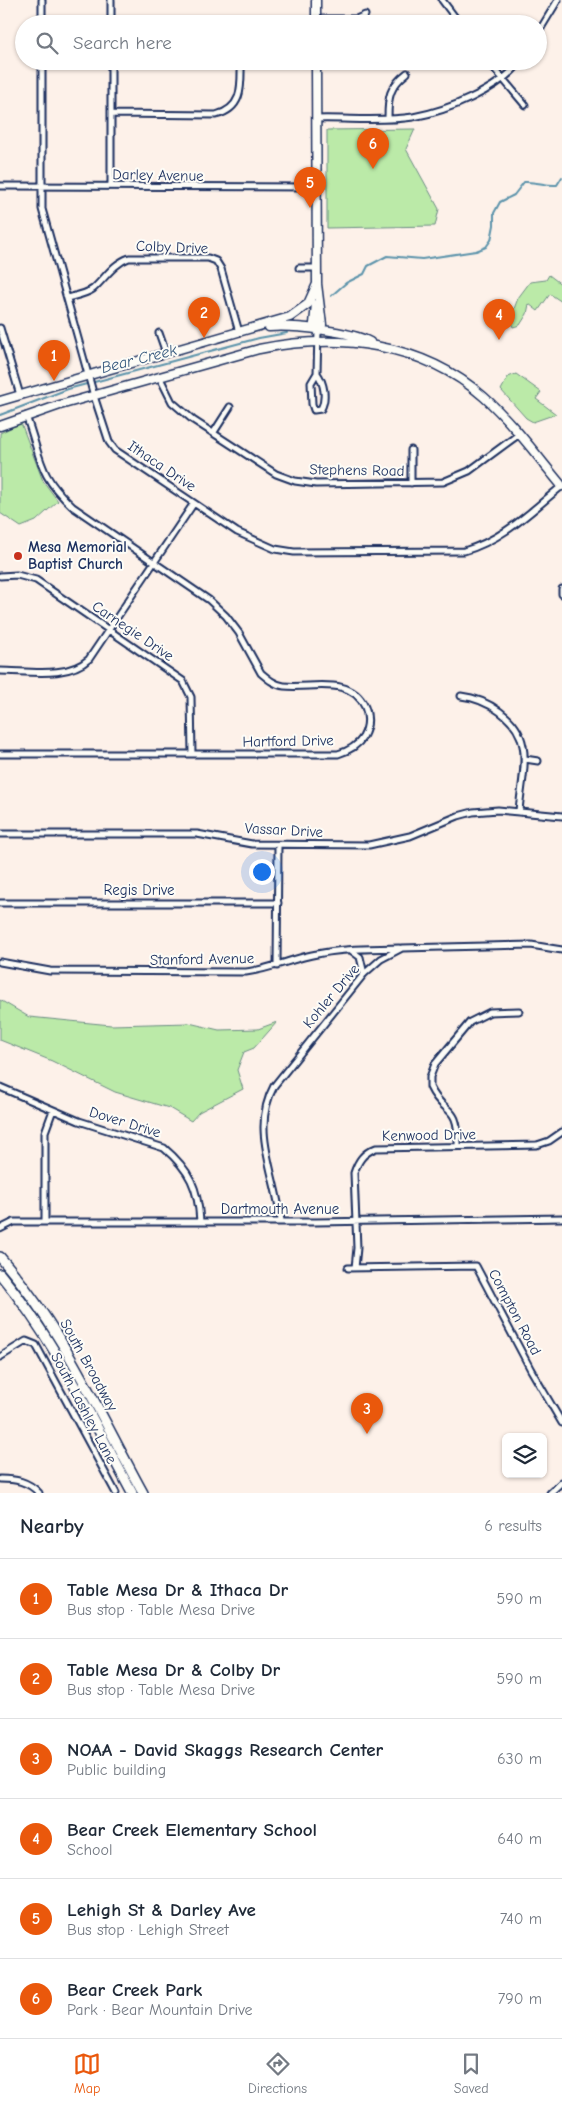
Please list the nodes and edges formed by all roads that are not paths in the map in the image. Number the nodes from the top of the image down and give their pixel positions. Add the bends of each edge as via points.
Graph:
1 (42, 0) edge
2 (111, 0) edge
3 (316, 0) edge
4 (442, 0) edge
5 (558, 0) edge
6 (42, 15) edge
7 (111, 15) edge
8 (316, 15) edge
9 (453, 15) edge
10 (547, 18) edge
11 (42, 70) edge
12 (111, 70) edge
13 (241, 70) edge
14 (316, 70) edge
15 (495, 70) edge
16 (512, 70) edge
17 (407, 74) dead end
18 (502, 80) junction
19 (525, 105) dead end
20 (111, 114) junction
21 (388, 118) junction
22 (316, 119) junction
23 (0, 186) edge
24 (42, 186) junction
25 (111, 186) junction
26 (316, 188) junction
27 (299, 268) dead end
28 (317, 268) junction
29 (317, 284) junction
30 (67, 298) junction
31 (257, 327) junction
32 (0, 328) edge
33 (318, 331) junction
34 (239, 332) junction
35 (159, 333) dead end
36 (318, 342) junction
37 (374, 344) junction
38 (166, 353) junction
39 (317, 373) junction
40 (90, 378) junction
41 (160, 378) junction
42 (93, 393) junction
43 (20, 395) junction
44 (0, 401) edge
45 (230, 407) dead end
46 (26, 416) junction
47 (0, 426) edge
48 (214, 432) junction
49 (518, 435) junction
50 (410, 450) dead end
51 (411, 483) junction
52 (562, 486) edge
53 (194, 503) junction
54 (154, 562) junction
55 (0, 576) edge
56 (562, 590) edge
57 (562, 594) edge
58 (108, 629) junction
59 (0, 671) edge
60 (461, 696) dead end
61 (0, 754) edge
62 (192, 754) junction
63 (525, 759) junction
64 (538, 761) dead end
65 (519, 812) junction
66 (562, 816) edge
67 (0, 834) edge
68 (278, 845) junction
69 (0, 903) edge
70 (278, 903) junction
71 (402, 948) junction
72 (352, 950) junction
73 (562, 950) edge
74 (0, 962) edge
75 (277, 966) junction
76 (364, 974) junction
77 (519, 1011) dead end
78 (0, 1087) edge
79 (53, 1110) junction
80 (562, 1132) edge
81 (458, 1146) junction
82 (562, 1218) edge
83 (200, 1221) junction
84 (281, 1221) junction
85 (357, 1221) junction
86 (45, 1222) junction
87 (0, 1229) edge
88 (0, 1257) edge
89 (348, 1268) dead end
90 (355, 1268) junction
91 (0, 1274) edge
92 (0, 1357) edge
93 (562, 1423) edge
94 (0, 1479) edge
95 (562, 1482) edge
96 (39, 1493) edge
97 (116, 1493) edge
98 (132, 1493) edge
99 (143, 1493) edge
100 (550, 1493) edge

1 - 6 street
2 - 7 street
3 - 8 street
4 - 9 street
5 - 10 street
11 - 24 street, Ithaca Drive
12 - 20 street
13 - 20 street via 241,93 234,106 226,112 216,115
14 - 22 street
15 - 18 street
16 - 18 street
17 - 21 street via 388,96
18 - 19 street
18 - 21 street via 468,99 425,114
20 - 25 street
21 - 22 street
22 - 26 street
23 - 24 street, Darley Avenue
24 - 25 street, Darley Avenue
24 - 30 street, Ithaca Drive via 45,223
25 - 26 street, Darley Avenue
26 - 28 street
27 - 28 street
28 - 29 street
29 - 31 street via 301,312
29 - 33 street via 322,325
30 - 34 street, Colby Drive via 92,290 123,260 130,258 208,258 216,261 221,269
30 - 40 street, Ithaca Drive
31 - 33 street
31 - 34 street
32 - 43 street
33 - 36 street
33 - 37 street via 360,337
34 - 38 street
35 - 38 street
36 - 37 street
36 - 39 street
36 - 41 street via 260,349
37 - 49 street via 407,353 452,375 485,398
38 - 40 street
39 - 39 street via 311,383 312,404 314,410 321,410 323,382
40 - 42 street, Ithaca Drive
40 - 43 street
41 - 42 street
41 - 48 street, Stephens Road via 172,402
42 - 46 street
42 - 53 street, Ithaca Drive via 109,442 115,450
43 - 44 street
45 - 48 street
46 - 47 street
46 - 54 street, Hartford Drive via 39,462 57,492 80,512
48 - 51 street, Stephens Road via 276,474 295,481 316,484
49 - 51 street, Stephens Road via 469,471 444,482
49 - 52 street
50 - 51 street
52 - 53 street, Ithaca Drive via 493,540 450,553 294,552 275,549 238,532
53 - 54 street
54 - 58 street
54 - 62 street, Hartford Drive via 226,616 267,678 284,686 347,688 355,693 366,709 366,730 362,739 338,754
55 - 58 street, Carnegie Drive via 17,575 36,580
56 - 57 street
58 - 59 street via 89,659 73,670
58 - 62 street, Carnegie Drive via 178,676 188,688
60 - 63 street via 477,698 498,709 519,736
61 - 62 street, Hartford Drive
63 - 64 street
63 - 65 street
65 - 66 street, Vassar Drive
65 - 68 street, Vassar Drive via 498,810 458,816 391,842 370,845
67 - 68 street, Vassar Drive via 198,834 252,844
68 - 70 street
69 - 70 street, Regis Drive
70 - 75 street
71 - 72 street, Stanford Avenue
71 - 73 street, Kohler Drive via 531,945
71 - 76 street, Kohler Drive via 381,958
72 - 75 street, Stanford Avenue via 316,954
72 - 76 street via 360,957
74 - 75 street, Stanford Avenue via 50,971 246,972
76 - 84 street, Kohler Drive via 267,1098 264,1139 278,1193
77 - 81 street via 490,1012 470,1022 433,1068 430,1087 438,1100 454,1114
78 - 79 street, Dover Drive
79 - 83 street, Dover Drive via 103,1130 164,1148 192,1179 199,1202
79 - 86 street via 45,1132
80 - 81 street, Kenwood Drive via 537,1145
81 - 85 street, Kenwood Drive via 376,1148 368,1151 354,1173
82 - 85 street, Dartmouth Avenue
83 - 84 street, Dartmouth Avenue
83 - 86 street, Dartmouth Avenue
84 - 85 street, Dartmouth Avenue
85 - 90 street
86 - 87 street, Dartmouth Avenue via 14,1222
88 - 99 main road, South Broadway via 55,1332
89 - 90 street, Compton Road
90 - 93 street, Compton Road via 476,1266
91 - 98 main road, South Broadway via 53,1346
92 - 97 street, South Lashley Lane via 26,1340 36,1345
94 - 96 street via 28,1484
95 - 100 street

